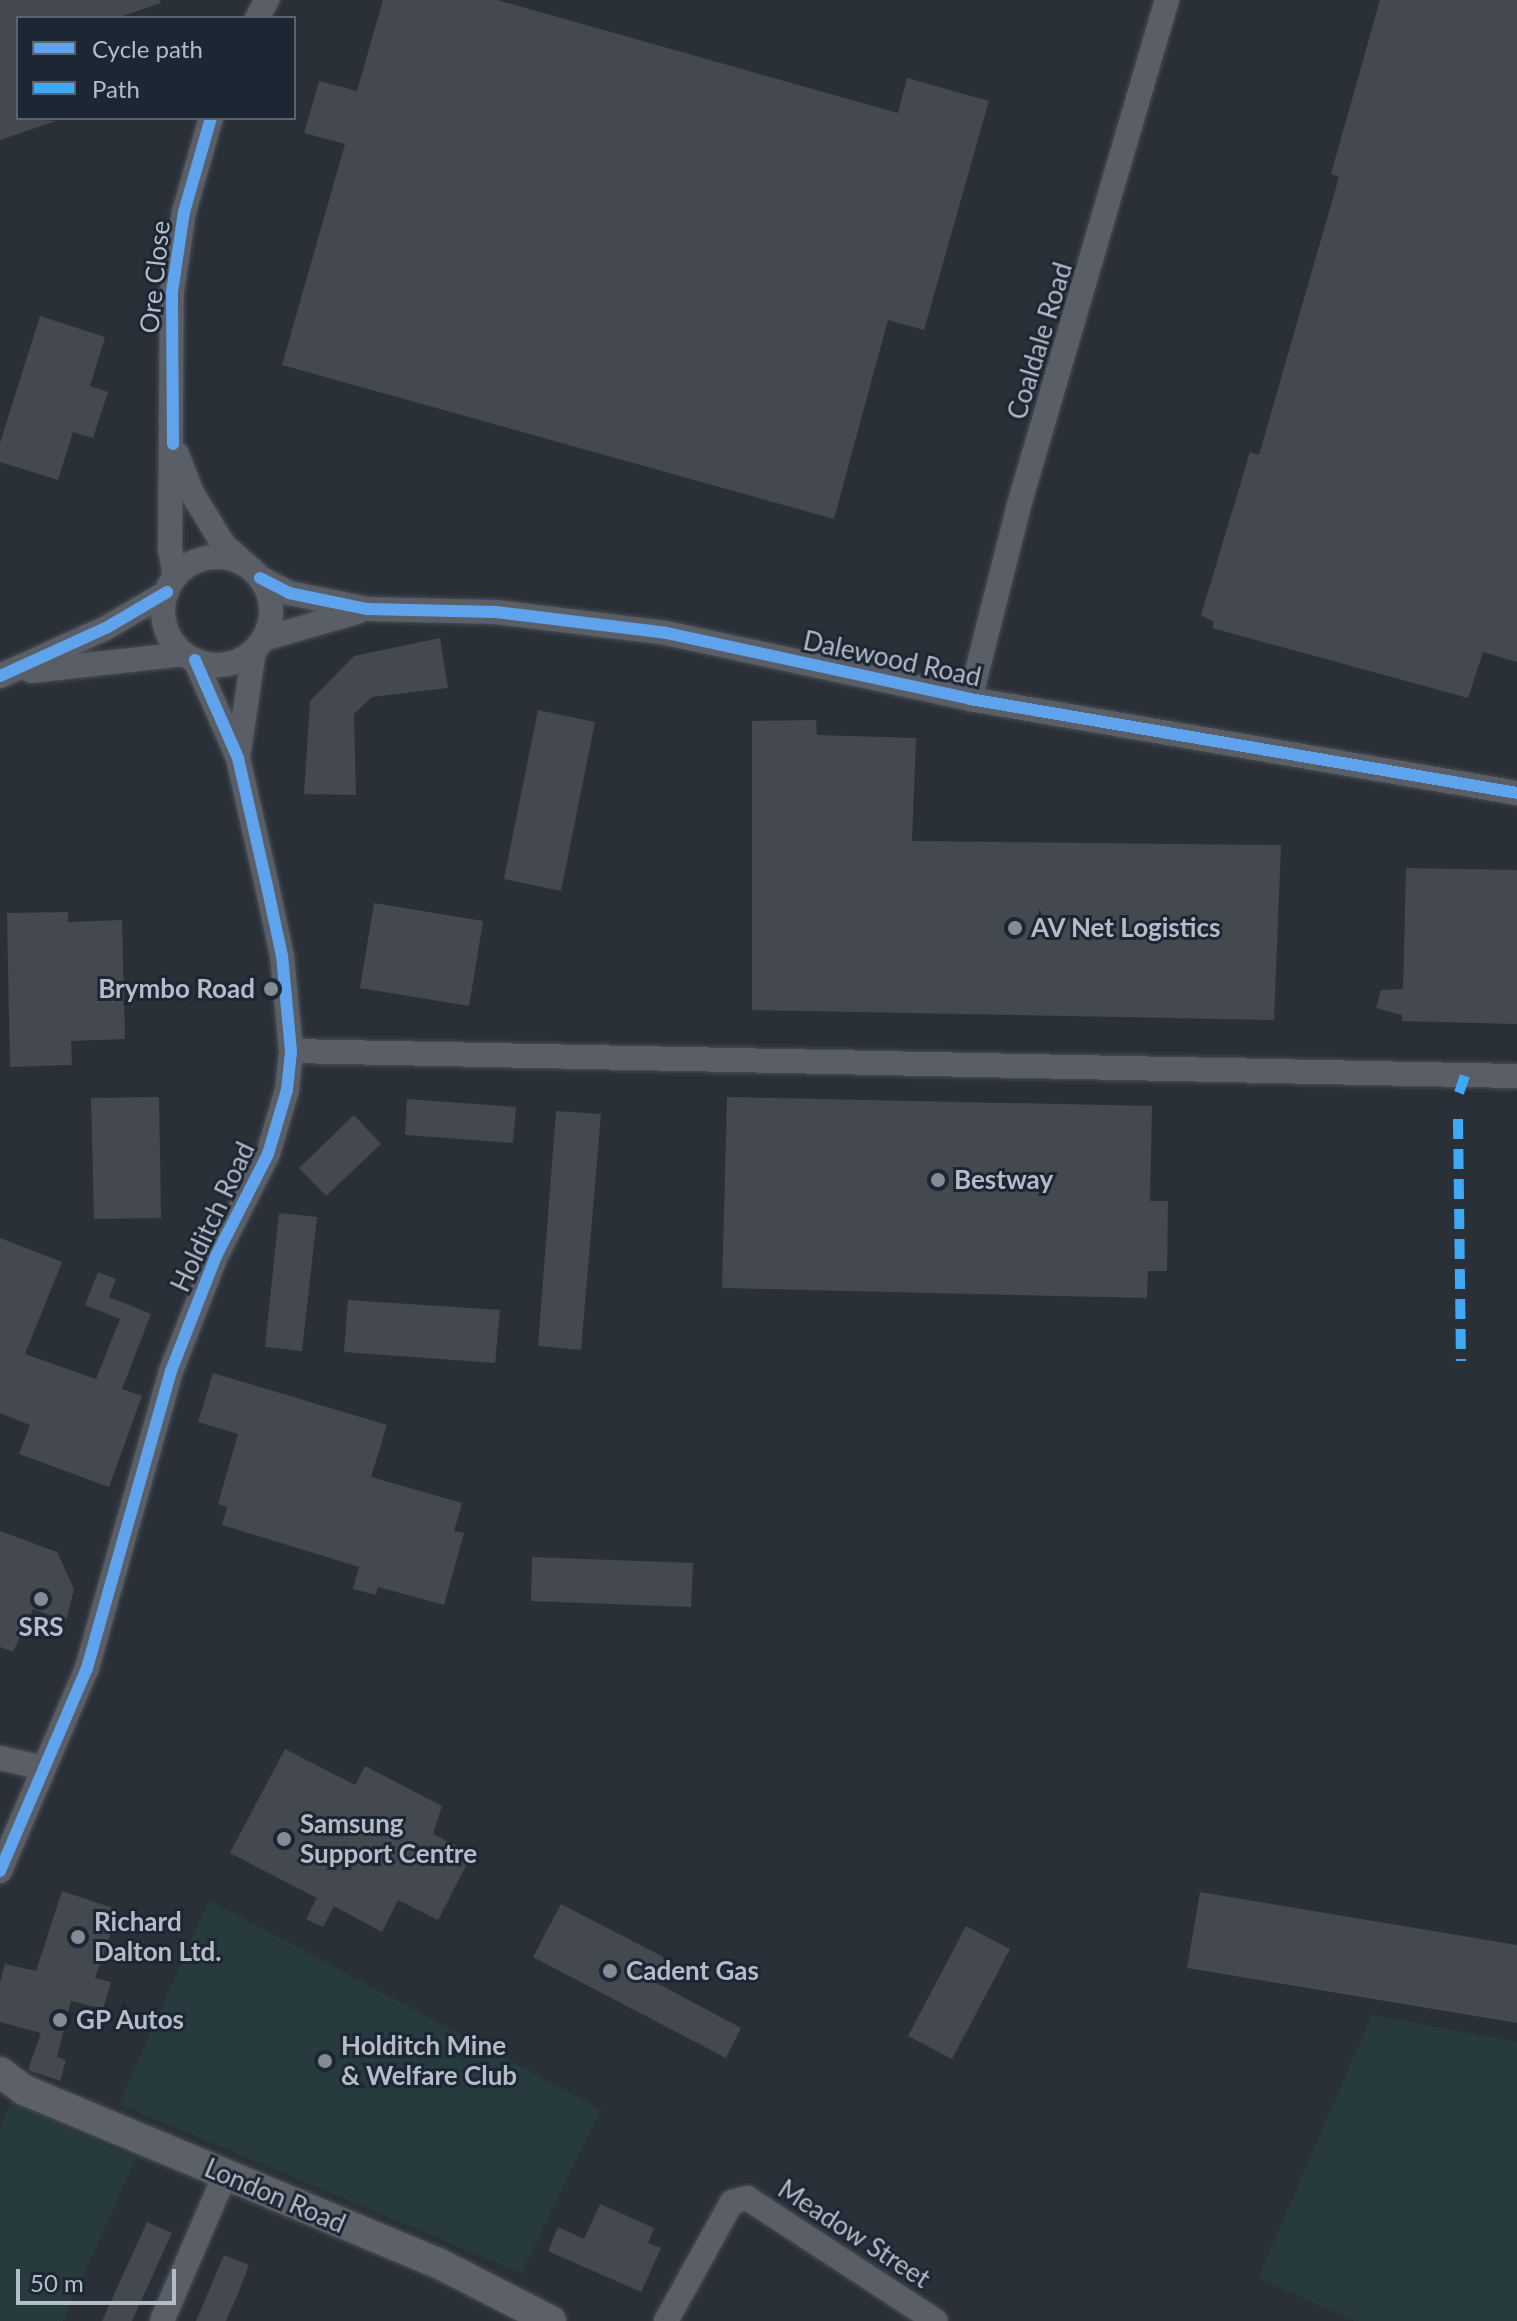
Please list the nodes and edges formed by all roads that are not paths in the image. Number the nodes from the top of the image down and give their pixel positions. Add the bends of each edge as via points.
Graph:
1 (1167, 0) edge
2 (210, 120) edge
3 (173, 444) junction
4 (254, 573) junction
5 (171, 585) junction
6 (367, 609) junction
7 (259, 645) junction
8 (189, 657) junction
9 (6, 675) edge
10 (970, 699) junction
11 (238, 758) junction
12 (1517, 793) edge
13 (291, 1051) junction
14 (1517, 1076) edge
15 (0, 1758) edge
16 (43, 1768) junction
17 (0, 1871) edge
18 (0, 2072) edge
19 (225, 2175) junction
20 (162, 2321) edge
21 (551, 2321) edge
22 (666, 2321) edge
23 (936, 2321) edge

1 - 10 street, Coaldale Road via 1019,505
2 - 3 street, Ore Close via 184,212 172,292
3 - 4 street, Ore Close via 192,493 223,544
3 - 5 street, Ore Close
4 - 5 street via 212,557
4 - 6 street, Dalewood Road via 289,593
4 - 7 street via 271,606
5 - 8 street via 165,622
5 - 9 street
6 - 7 street, Dalewood Road
6 - 10 street, Dalewood Road via 496,612 666,633
7 - 8 street via 229,664
7 - 11 street, Holditch Road
8 - 9 street
8 - 11 street, Holditch Road
10 - 12 street, Dalewood Road
11 - 13 street, Holditch Road via 282,956
13 - 14 street
13 - 16 street, Holditch Road via 273,1140 216,1256 171,1371 87,1668
15 - 16 street
16 - 17 street, Holditch Road
18 - 19 main road, London Road via 24,2090
19 - 20 street
19 - 21 main road, London Road via 438,2263
22 - 23 street, Meadow Street via 732,2202 747,2198

